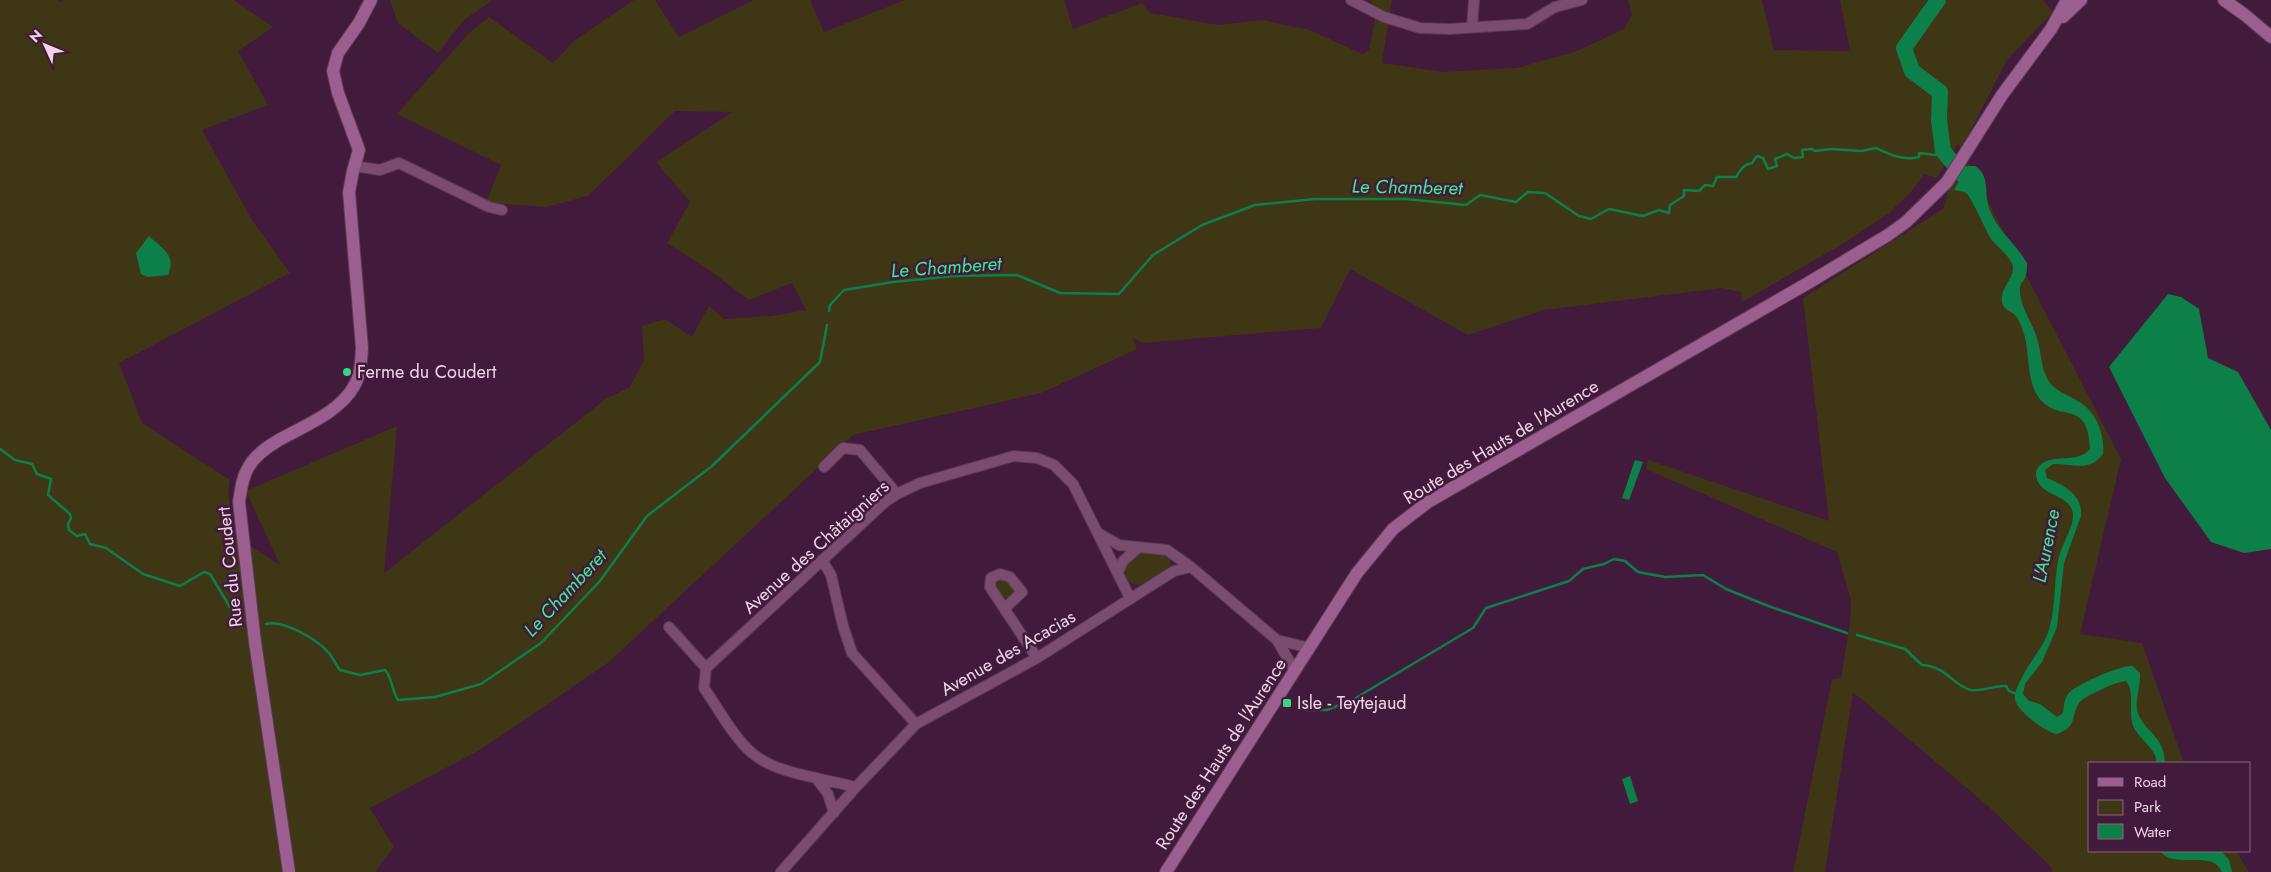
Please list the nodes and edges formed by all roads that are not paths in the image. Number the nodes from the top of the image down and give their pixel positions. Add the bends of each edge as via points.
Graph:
1 (371, 0) edge
2 (1352, 0) edge
3 (1474, 0) edge
4 (1582, 0) edge
5 (2067, 0) edge
6 (2081, 0) edge
7 (2224, 0) edge
8 (1472, 27) junction
9 (2051, 29) junction
10 (2271, 37) edge
11 (354, 166) junction
12 (502, 210) dead end
13 (824, 466) dead end
14 (897, 494) junction
15 (1098, 533) junction
16 (1138, 548) junction
17 (822, 560) junction
18 (1191, 566) junction
19 (1118, 572) junction
20 (1130, 598) junction
21 (1005, 608) dead end
22 (669, 627) dead end
23 (1277, 640) junction
24 (1310, 648) junction
25 (1037, 658) junction
26 (706, 668) junction
27 (1295, 672) junction
28 (916, 724) junction
29 (816, 778) junction
30 (856, 787) junction
31 (834, 813) junction
32 (289, 872) edge
33 (781, 872) edge
34 (1166, 872) edge

1 - 11 main road, Rue du Coudert via 338,54 333,71 359,150
2 - 8 street via 1384,18 1420,28
3 - 8 street
4 - 8 street via 1555,7 1527,24
5 - 9 main road
6 - 9 main road
7 - 10 main road
9 - 24 main road, Route des Hauts de l'Aurence via 2002,95 1947,182 1922,208 1888,235 1408,516 1380,543 1357,573
11 - 12 street via 380,170 399,163 489,207
11 - 32 main road, Rue du Coudert via 350,192 362,348 355,385 334,408 266,448 254,459 242,483 239,502 255,642
13 - 14 street via 843,448 860,450
14 - 15 street, Avenue des Châtaigniers via 920,483 1014,456 1037,458 1054,465 1066,475
14 - 17 street, Avenue des Châtaigniers
15 - 16 street via 1120,545
15 - 19 street, Avenue des Châtaigniers
16 - 18 street via 1167,550
16 - 19 street via 1123,561
17 - 26 street, Avenue des Châtaigniers
17 - 28 street via 831,575 852,653
18 - 20 street, Avenue des Acacias via 1174,571
18 - 23 street
19 - 20 street, Avenue des Châtaigniers
20 - 25 street, Avenue des Acacias
21 - 25 street
22 - 26 street
23 - 24 street
23 - 27 street
24 - 27 main road, Route des Hauts de l'Aurence
25 - 28 street, Avenue des Acacias
26 - 29 street via 704,688 751,753 789,772
27 - 34 main road, Route des Hauts de l'Aurence
28 - 30 street, Avenue des Acacias
29 - 30 street
29 - 31 street via 828,794
30 - 31 street, Avenue des Acacias
31 - 33 street, Avenue des Acacias

